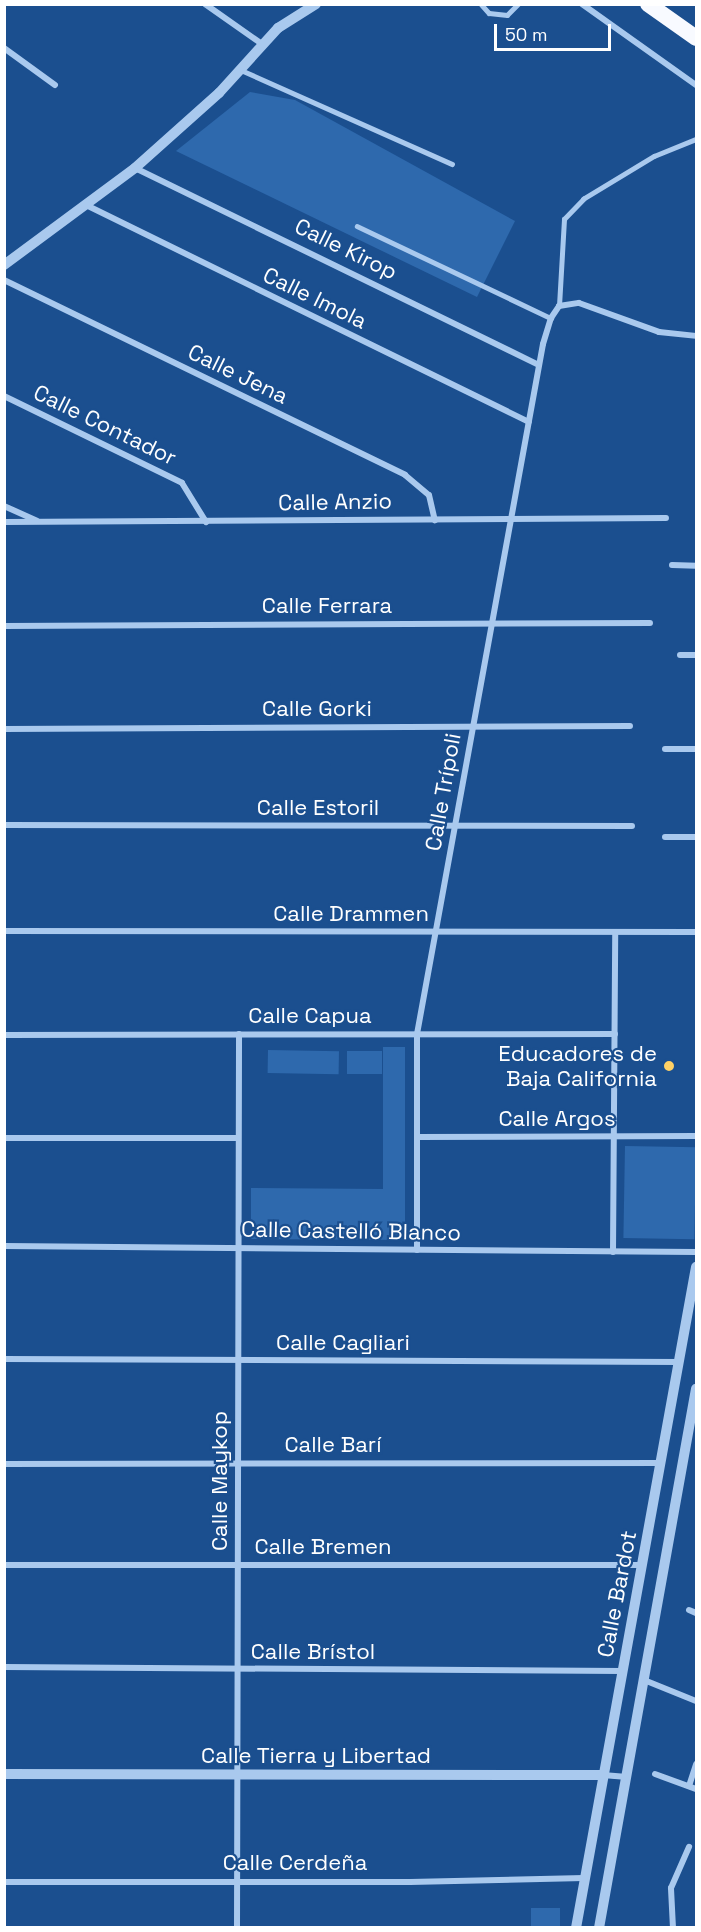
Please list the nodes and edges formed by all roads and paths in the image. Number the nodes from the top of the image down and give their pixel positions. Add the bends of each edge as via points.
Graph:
1 (205, 4) edge
2 (316, 4) edge
3 (481, 4) edge
4 (518, 4) edge
5 (582, 4) edge
6 (648, 4) edge
7 (696, 38) edge
8 (262, 44) junction
9 (4, 48) edge
10 (241, 70) junction
11 (55, 85) dead end
12 (696, 85) edge
13 (696, 139) edge
14 (452, 165) dead end
15 (135, 168) junction
16 (86, 205) junction
17 (357, 226) dead end
18 (4, 265) edge
19 (4, 280) edge
20 (559, 306) junction
21 (551, 318) junction
22 (696, 336) edge
23 (539, 365) junction
24 (4, 396) edge
25 (529, 422) junction
26 (4, 506) edge
27 (666, 518) dead end
28 (511, 519) junction
29 (435, 520) junction
30 (4, 522) edge
31 (38, 522) junction
32 (206, 522) junction
33 (672, 566) dead end
34 (696, 566) edge
35 (650, 622) dead end
36 (492, 623) junction
37 (4, 626) edge
38 (680, 655) dead end
39 (696, 655) edge
40 (630, 726) dead end
41 (473, 727) junction
42 (4, 729) edge
43 (665, 749) dead end
44 (696, 749) edge
45 (4, 825) edge
46 (455, 826) junction
47 (632, 826) dead end
48 (665, 837) dead end
49 (696, 837) edge
50 (4, 932) edge
51 (436, 932) junction
52 (615, 932) junction
53 (696, 932) edge
54 (238, 1034) junction
55 (417, 1034) junction
56 (615, 1034) junction
57 (4, 1035) edge
58 (696, 1136) edge
59 (417, 1137) junction
60 (614, 1137) junction
61 (4, 1138) edge
62 (238, 1138) junction
63 (4, 1246) edge
64 (237, 1247) junction
65 (417, 1250) junction
66 (613, 1252) junction
67 (696, 1252) edge
68 (696, 1267) edge
69 (4, 1359) edge
70 (238, 1361) junction
71 (681, 1362) junction
72 (696, 1389) edge
73 (693, 1433) edge
74 (238, 1462) junction
75 (661, 1463) junction
76 (4, 1464) edge
77 (652, 1512) junction
78 (672, 1518) junction
79 (4, 1565) edge
80 (237, 1565) junction
81 (642, 1565) junction
82 (689, 1610) dead end
83 (696, 1613) edge
84 (4, 1667) edge
85 (237, 1670) junction
86 (622, 1671) junction
87 (644, 1680) junction
88 (696, 1701) edge
89 (696, 1764) edge
90 (4, 1774) edge
91 (656, 1774) dead end
92 (602, 1775) junction
93 (237, 1776) junction
94 (627, 1777) junction
95 (689, 1786) junction
96 (696, 1789) edge
97 (689, 1847) dead end
98 (584, 1878) junction
99 (236, 1880) junction
100 (4, 1882) edge
101 (237, 1928) edge
102 (576, 1928) edge
103 (599, 1928) edge
104 (673, 1928) edge

1 - 8 street
2 - 8 street via 278,28
3 - 4 lane via 489,13 507,15
5 - 12 street
6 - 7 highway
8 - 10 street
9 - 11 street
10 - 14 lane
10 - 15 street
13 - 20 lane via 654,156 583,200 564,219
15 - 16 street
15 - 23 street, Calle Kirop
16 - 18 street
16 - 25 street, Calle Imola
17 - 21 lane
19 - 29 street, Calle Jena via 405,475 429,495
20 - 21 street, Calle Trípoli
20 - 22 street via 579,303 659,332
21 - 23 street, Calle Trípoli
23 - 25 street, Calle Trípoli
24 - 32 street, Calle Contador via 182,483
25 - 28 street, Calle Trípoli
26 - 31 street
27 - 28 street, Calle Anzio
28 - 29 street, Calle Anzio
28 - 36 street, Calle Trípoli
29 - 32 street, Calle Anzio
30 - 31 street, Calle Anzio
31 - 32 street, Calle Anzio
33 - 34 street
35 - 36 street, Calle Ferrara
36 - 37 street, Calle Ferrara
36 - 41 street, Calle Trípoli
38 - 39 street
40 - 41 street, Calle Gorki
41 - 42 street, Calle Gorki
41 - 46 street, Calle Trípoli
43 - 44 street
45 - 46 street, Calle Estoril
46 - 47 street, Calle Estoril
46 - 51 street, Calle Trípoli
48 - 49 street
50 - 51 street, Calle Drammen
51 - 52 street, Calle Drammen
51 - 55 street, Calle Trípoli
52 - 53 street, Calle Drammen
52 - 56 street
54 - 55 street, Calle Capua
54 - 57 street, Calle Capua
54 - 62 street, Calle Maykop
55 - 56 street, Calle Capua
55 - 59 street, Calle Trípoli
56 - 60 street
58 - 60 street, Calle Argos
59 - 60 street, Calle Argos
59 - 65 street, Calle Trípoli
60 - 66 street
61 - 62 street
62 - 64 street, Calle Maykop
63 - 64 street, Calle Castelló Blanco
64 - 65 street, Calle Castelló Blanco
64 - 70 street, Calle Maykop
65 - 66 street, Calle Castelló Blanco
66 - 67 street, Calle Castelló Blanco
68 - 71 street, Calle Bardot
69 - 70 street, Calle Cagliari
70 - 71 street, Calle Cagliari
70 - 74 street, Calle Maykop
71 - 75 street, Calle Bardot
72 - 73 street, Calle Bardot
73 - 78 street, Calle Bardot
74 - 75 street, Calle Barí
74 - 76 street, Calle Barí
74 - 80 street, Calle Maykop
75 - 77 street, Calle Bardot
77 - 78 street
77 - 81 street, Calle Bardot
78 - 87 street, Calle Bardot
79 - 80 street, Calle Bremen
80 - 81 street, Calle Bremen
80 - 85 street, Calle Maykop
81 - 86 street, Calle Bardot
82 - 83 street
84 - 85 street, Calle Brístol
85 - 86 street, Calle Brístol
85 - 93 street, Calle Maykop
86 - 92 street, Calle Bardot
87 - 88 street
87 - 94 street, Calle Bardot
89 - 95 street
90 - 93 street, Calle Tierra y Libertad
91 - 95 street
92 - 93 street, Calle Tierra y Libertad
92 - 94 street, Calle Tierra y Libertad
92 - 98 street, Calle Bardot
93 - 99 street, Calle Maykop
94 - 103 street, Calle Bardot
95 - 96 street
97 - 104 street via 671,1888
98 - 99 street, Calle Cerdeña
98 - 102 street, Calle Bardot
99 - 100 street, Calle Cerdeña
99 - 101 street, Calle Maykop

